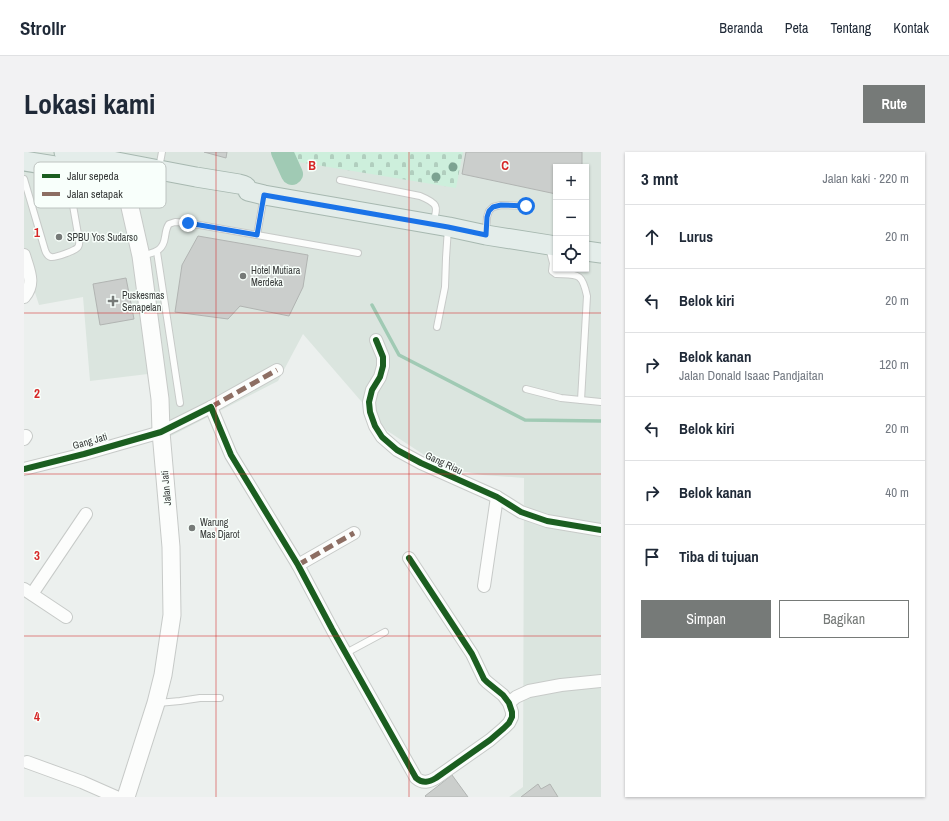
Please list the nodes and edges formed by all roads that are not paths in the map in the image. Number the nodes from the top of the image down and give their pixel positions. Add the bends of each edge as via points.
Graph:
1 (65, 160) edge
2 (24, 161) edge
3 (160, 161) edge
4 (101, 162) edge
5 (140, 162) edge
6 (166, 164) edge
7 (166, 176) edge
8 (24, 180) edge
9 (340, 180) dead end
10 (256, 193) junction
11 (526, 206) dead end
12 (73, 208) edge
13 (134, 208) edge
14 (440, 225) junction
15 (257, 235) junction
16 (486, 235) junction
17 (552, 246) edge
18 (589, 252) edge
19 (358, 253) dead end
20 (149, 254) junction
21 (601, 254) edge
22 (24, 255) edge
23 (24, 297) edge
24 (437, 327) dead end
25 (376, 340) dead end
26 (277, 370) dead end
27 (526, 389) dead end
28 (582, 400) junction
29 (601, 402) edge
30 (180, 403) dead end
31 (211, 407) junction
32 (161, 432) junction
33 (24, 469) edge
34 (497, 497) junction
35 (86, 514) dead end
36 (601, 530) edge
37 (354, 533) dead end
38 (409, 558) dead end
39 (298, 565) junction
40 (484, 586) dead end
41 (28, 592) edge
42 (66, 617) dead end
43 (385, 632) dead end
44 (346, 654) junction
45 (601, 681) edge
46 (220, 698) dead end
47 (156, 703) junction
48 (509, 703) junction
49 (27, 762) dead end
50 (116, 797) edge
51 (126, 797) edge

1 - 2 main road
1 - 4 main road
3 - 5 main road
6 - 10 main road via 196,177 244,185
7 - 10 main road via 232,195
8 - 12 lane via 48,256 55,257 77,249 79,240
9 - 14 lane via 428,199 435,204
10 - 14 main road
10 - 15 lane
11 - 16 lane via 493,207 487,217
13 - 20 main road, Jalan Jati
14 - 16 main road
14 - 24 lane via 446,258 445,287
15 - 19 lane
15 - 20 lane via 175,222 166,228 163,247
16 - 17 main road
17 - 28 lane via 552,270 556,274 576,275 581,279 587,296
18 - 21 main road
20 - 30 lane
20 - 32 main road, Jalan Jati
22 - 23 street via 31,281 30,289
25 - 34 street, Gang Riau via 383,357 383,366 369,402 375,426 382,437 397,450 421,463
26 - 31 street, Gang Jati
27 - 28 lane via 561,398
28 - 29 lane
31 - 32 street, Gang Jati
31 - 39 street via 231,455
32 - 33 street, Gang Jati
32 - 47 main road, Jalan Jati via 171,547 172,615
34 - 36 street, Gang Riau via 520,512 547,521
34 - 40 street
35 - 41 street
37 - 39 street
38 - 48 street via 472,654 484,679
39 - 44 street
41 - 42 street
43 - 44 lane
44 - 48 street via 419,781 430,782 504,728 512,717
45 - 48 street via 529,691
46 - 47 lane
47 - 51 main road, Jalan Jati
49 - 50 street

